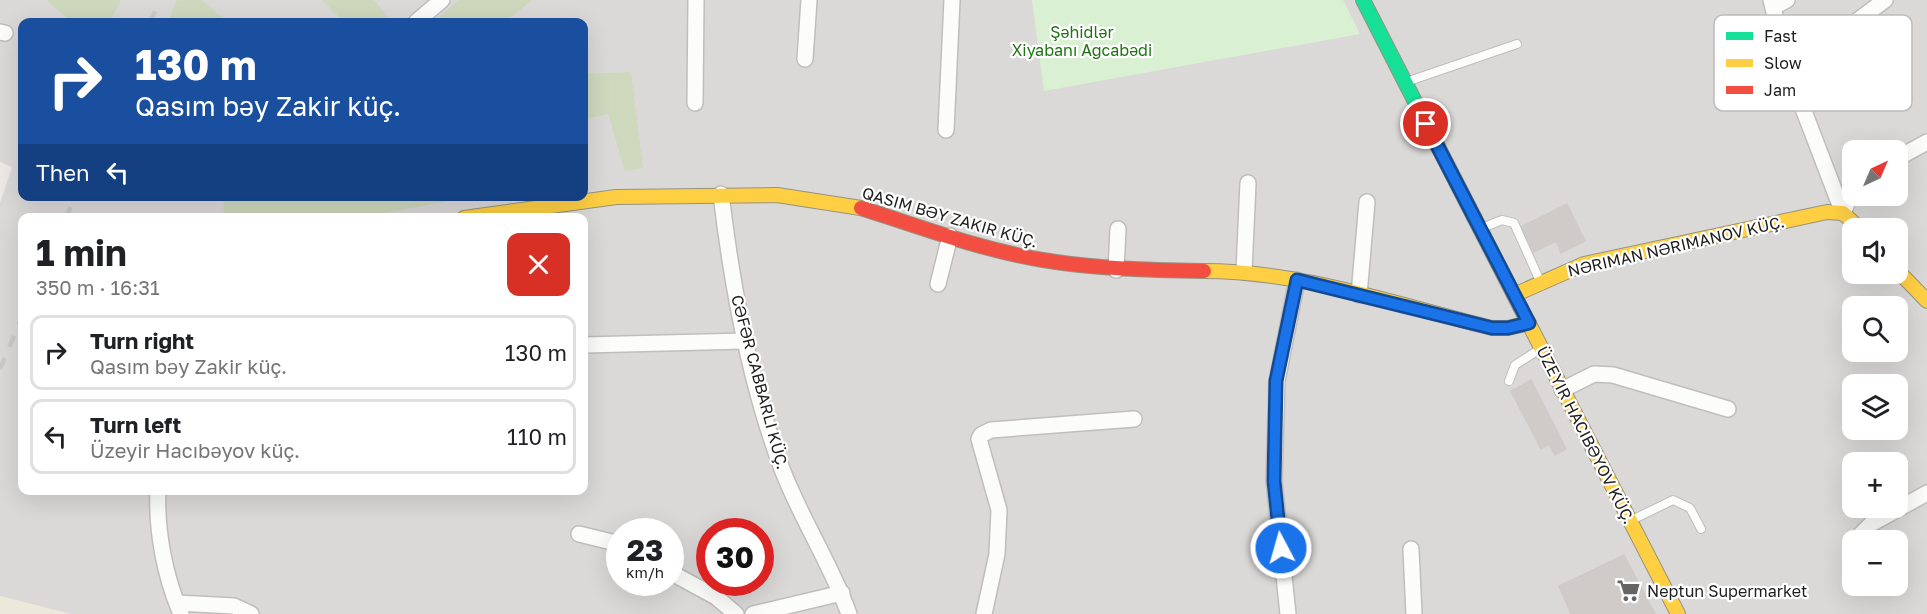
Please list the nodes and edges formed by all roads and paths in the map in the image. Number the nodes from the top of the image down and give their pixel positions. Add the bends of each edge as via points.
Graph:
1 (442, 0) edge
2 (696, 0) edge
3 (809, 0) edge
4 (952, 0) edge
5 (1363, 0) edge
6 (1787, 0) edge
7 (1885, 0) edge
8 (1772, 4) edge
9 (1865, 15) edge
10 (421, 18) edge
11 (1517, 44) dead end
12 (805, 59) dead end
13 (1405, 82) junction
14 (695, 103) dead end
15 (1804, 111) edge
16 (946, 130) dead end
17 (1927, 142) edge
18 (1908, 152) edge
19 (1248, 183) dead end
20 (721, 194) junction
21 (587, 201) edge
22 (588, 201) edge
23 (1368, 202) dead end
24 (1845, 206) edge
25 (500, 213) edge
26 (1842, 213) junction
27 (1848, 218) edge
28 (1118, 229) dead end
29 (1480, 229) junction
30 (951, 236) junction
31 (1116, 270) junction
32 (1244, 272) junction
33 (1297, 280) junction
34 (1540, 281) junction
35 (1908, 281) edge
36 (938, 284) dead end
37 (1359, 295) junction
38 (1514, 295) junction
39 (1927, 301) edge
40 (1529, 323) junction
41 (745, 341) junction
42 (588, 345) edge
43 (1542, 349) junction
44 (1509, 381) dead end
45 (1562, 390) junction
46 (1728, 409) dead end
47 (1134, 419) dead end
48 (1927, 493) edge
49 (158, 495) edge
50 (1630, 521) junction
51 (1701, 529) dead end
52 (1865, 530) edge
53 (579, 534) dead end
54 (606, 541) edge
55 (1411, 549) dead end
56 (684, 580) edge
57 (842, 594) junction
58 (179, 609) edge
59 (250, 614) edge
60 (736, 614) edge
61 (753, 614) edge
62 (849, 614) edge
63 (984, 614) edge
64 (1288, 614) edge
65 (1414, 614) edge
66 (1678, 614) edge

1 - 10 street
2 - 14 street
3 - 12 street
4 - 16 street
5 - 13 street
6 - 8 street
7 - 9 street
11 - 13 lane
13 - 29 street
15 - 26 street
17 - 18 street
19 - 32 street
20 - 22 street
20 - 30 street via 777,195 858,207
20 - 41 street via 730,268
21 - 25 street
23 - 37 street
24 - 26 street
26 - 27 street
26 - 34 street, NƏRIMAN NƏRIMANOV KÜÇ. via 1827,212 1584,264
28 - 31 street
29 - 34 lane via 1502,220 1514,223
29 - 38 street
30 - 31 street via 1042,260
30 - 36 street
31 - 32 street
32 - 33 street
33 - 37 street
33 - 64 street via 1276,381 1274,481
34 - 38 street, NƏRIMAN NƏRIMANOV KÜÇ.
35 - 39 street
37 - 40 street via 1492,328
38 - 40 street
40 - 43 street
41 - 42 street
41 - 57 street via 782,470
43 - 44 lane via 1515,364
43 - 45 street
45 - 46 street via 1594,374 1613,375
45 - 50 street
47 - 63 street via 991,430 981,435 999,510 997,554
48 - 52 street
49 - 58 street via 165,562
50 - 51 lane via 1673,500 1690,508
50 - 66 street
53 - 54 street
55 - 65 street
56 - 60 street via 716,597
57 - 61 street
57 - 62 street
58 - 59 street via 234,606

